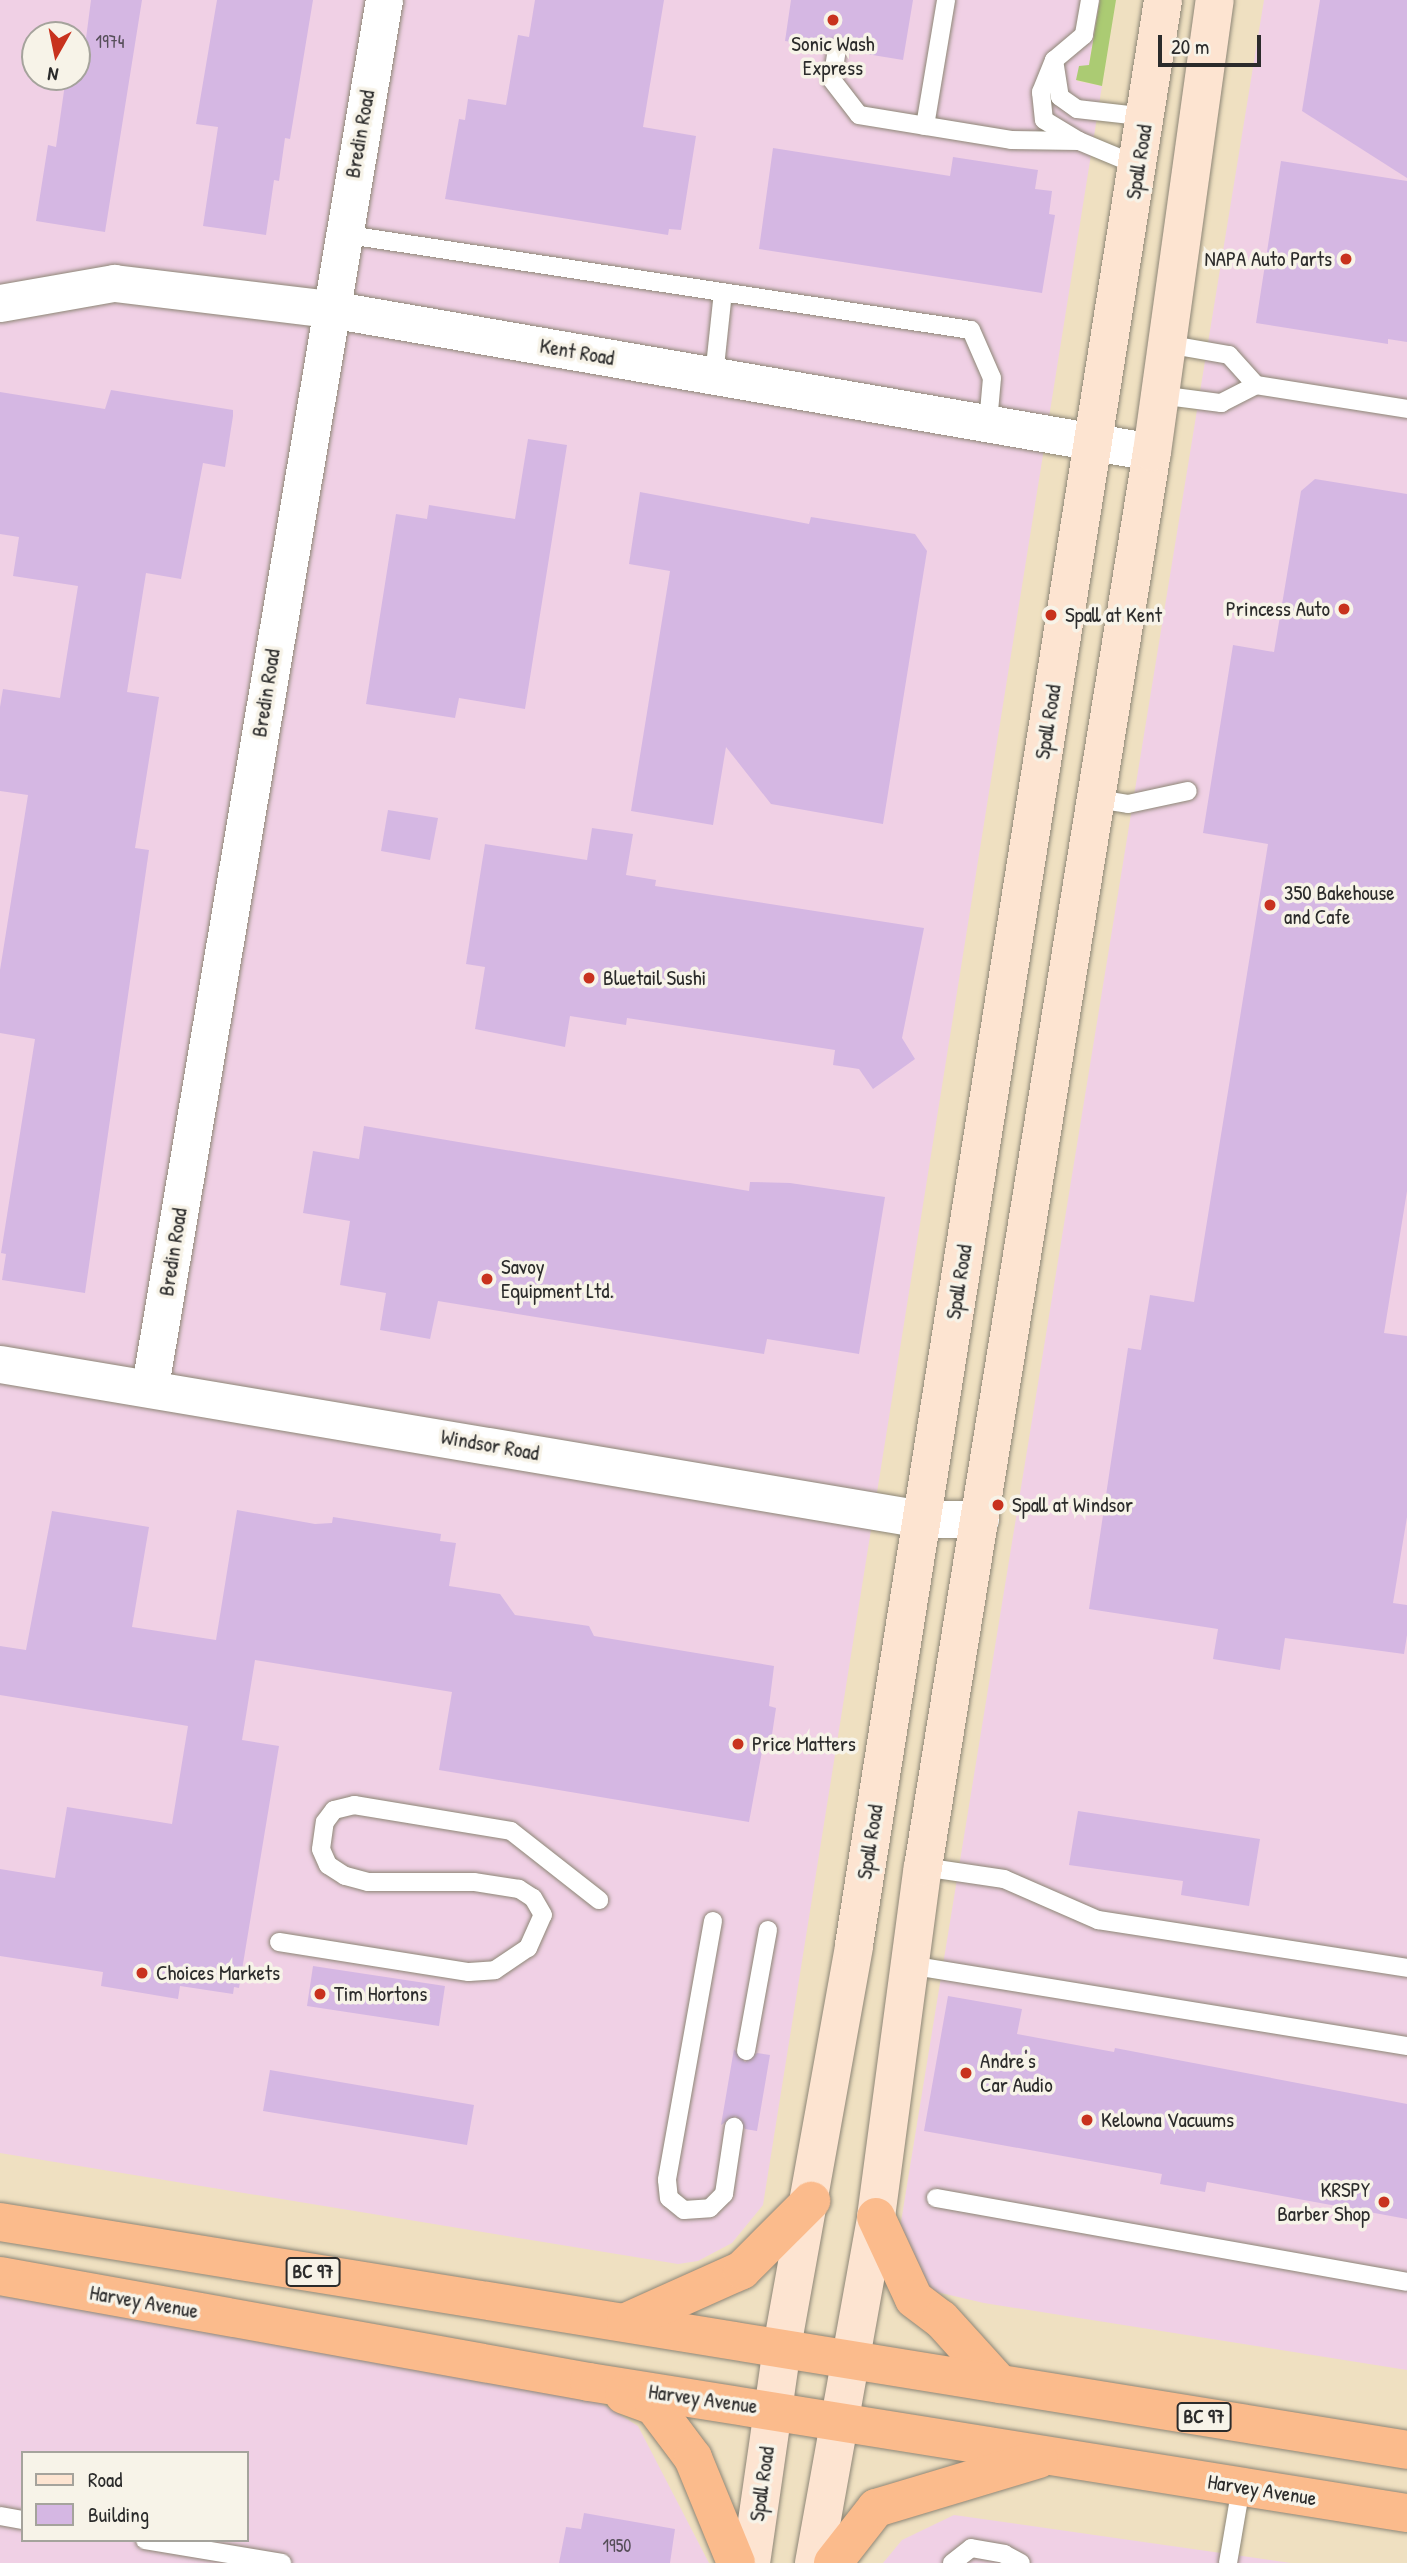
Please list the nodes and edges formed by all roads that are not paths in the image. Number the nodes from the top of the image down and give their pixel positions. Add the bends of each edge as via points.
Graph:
1 (384, 0) edge
2 (946, 0) edge
3 (1090, 0) edge
4 (1163, 0) edge
5 (1215, 0) edge
6 (836, 49) dead end
7 (1054, 60) junction
8 (1147, 117) junction
9 (925, 126) junction
10 (1079, 141) junction
11 (1139, 166) junction
12 (342, 234) junction
13 (723, 292) junction
14 (0, 303) edge
15 (330, 309) junction
16 (1166, 344) junction
17 (714, 376) junction
18 (1256, 385) junction
19 (1159, 395) junction
20 (1407, 409) edge
21 (988, 423) junction
22 (1093, 440) junction
23 (1152, 452) junction
24 (1188, 791) dead end
25 (1097, 799) junction
26 (0, 1364) edge
27 (150, 1386) junction
28 (922, 1519) junction
29 (980, 1519) junction
30 (923, 1867) junction
31 (599, 1900) dead end
32 (713, 1921) dead end
33 (768, 1930) dead end
34 (279, 1942) dead end
35 (909, 1965) junction
36 (1407, 1968) edge
37 (1407, 2046) edge
38 (746, 2051) dead end
39 (734, 2127) dead end
40 (936, 2198) dead end
41 (811, 2201) junction
42 (876, 2217) junction
43 (0, 2222) edge
44 (0, 2276) edge
45 (1407, 2282) edge
46 (626, 2322) junction
47 (782, 2347) junction
48 (850, 2359) junction
49 (589, 2382) junction
50 (1000, 2384) junction
51 (773, 2409) junction
52 (839, 2423) junction
53 (1407, 2450) edge
54 (1049, 2456) junction
55 (1241, 2487) junction
56 (1407, 2513) edge
57 (0, 2516) edge
58 (21, 2520) edge
59 (157, 2542) edge
60 (282, 2563) edge
61 (736, 2563) edge
62 (751, 2563) edge
63 (814, 2563) edge
64 (833, 2563) edge
65 (952, 2563) edge
66 (1021, 2563) edge
67 (1228, 2563) edge

1 - 12 street, Bredin Road
2 - 9 lane
3 - 7 lane via 1084,35
4 - 8 main road, Spall Road
5 - 16 main road
6 - 9 lane via 832,80 859,115
7 - 8 lane via 1060,97 1077,109
7 - 10 lane via 1041,92 1044,120
8 - 11 main road, Spall Road
9 - 10 lane via 1011,140
10 - 11 lane
11 - 22 main road, Spall Road
12 - 13 lane
12 - 15 street, Bredin Road
13 - 17 lane
13 - 21 lane via 971,330 992,378
14 - 15 street, Kent Road via 114,283
15 - 17 street, Kent Road
15 - 27 street, Bredin Road
16 - 18 lane via 1229,355
16 - 19 main road
17 - 21 street, Kent Road
18 - 19 lane via 1221,403
18 - 20 lane
19 - 23 main road
21 - 22 street, Kent Road
22 - 23 street, Kent Road
22 - 28 main road, Spall Road
23 - 25 main road
24 - 25 lane via 1128,804
25 - 29 main road
26 - 27 street, Windsor Road
27 - 28 street, Windsor Road
28 - 29 street, Windsor Road
28 - 41 main road, Spall Road
29 - 30 main road
30 - 35 main road
30 - 36 lane via 1004,1879 1098,1920
31 - 34 lane via 512,1831 354,1805 334,1810 325,1822 321,1849 328,1865 368,1882 474,1882 519,1889 533,1898 542,1915 528,1948 495,1970 469,1972
32 - 39 lane via 667,2180 669,2198 684,2210 710,2208 724,2194
33 - 38 lane
35 - 37 lane
35 - 42 main road
40 - 45 lane
41 - 46 highway via 742,2270
41 - 47 main road, Spall Road
42 - 48 main road
42 - 50 highway via 914,2299 942,2319
43 - 46 highway, BC 97
44 - 49 highway, Harvey Avenue
46 - 47 highway, BC 97
47 - 48 highway, BC 97
47 - 51 main road, Spall Road
48 - 50 highway, BC 97
48 - 52 main road
49 - 51 highway, Harvey Avenue
49 - 61 highway via 654,2406 693,2458
50 - 53 highway, BC 97
51 - 52 highway, Harvey Avenue
51 - 62 main road, Spall Road
52 - 54 highway, Harvey Avenue
52 - 63 main road
54 - 55 highway, Harvey Avenue
54 - 64 highway via 876,2508
55 - 56 highway, Harvey Avenue
55 - 67 lane
57 - 58 lane
59 - 60 lane
65 - 66 lane via 971,2548 1004,2554

